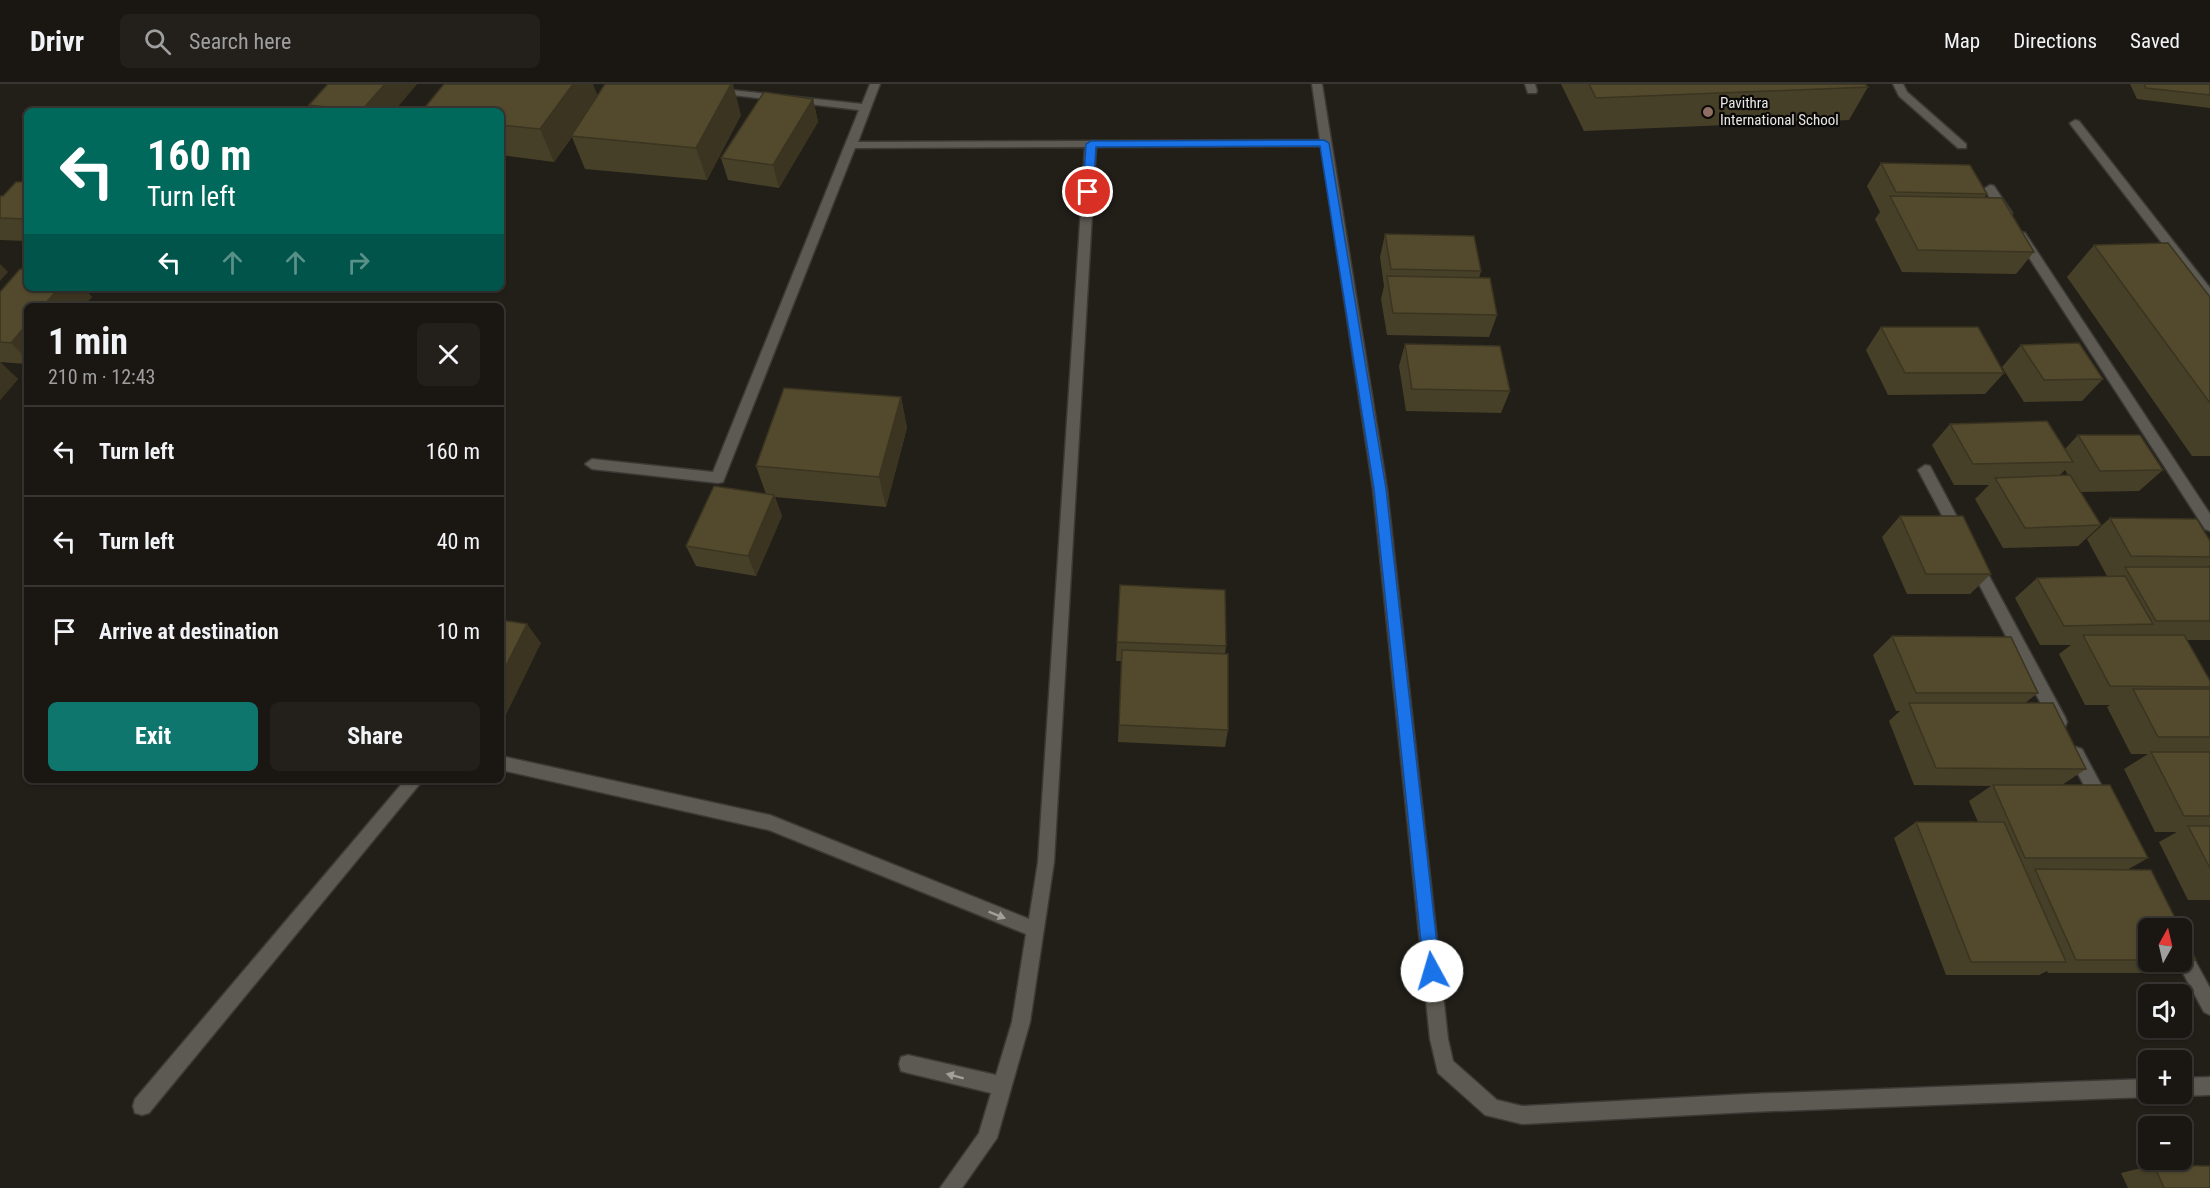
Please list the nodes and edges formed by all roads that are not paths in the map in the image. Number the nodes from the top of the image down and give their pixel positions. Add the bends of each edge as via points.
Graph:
1 (875, 84) edge
2 (1317, 84) edge
3 (1898, 84) edge
4 (703, 88) edge
5 (866, 108) junction
6 (2075, 123) dead end
7 (1324, 143) junction
8 (1091, 144) junction
9 (852, 145) junction
10 (1962, 146) dead end
11 (1990, 189) dead end
12 (2210, 297) edge
13 (592, 464) dead end
14 (1925, 470) dead end
15 (2208, 520) edge
16 (504, 764) edge
17 (412, 783) edge
18 (2108, 814) edge
19 (1036, 930) junction
20 (2192, 972) edge
21 (2210, 1006) edge
22 (908, 1064) dead end
23 (1002, 1086) junction
24 (2210, 1086) edge
25 (2192, 1087) edge
26 (2138, 1088) edge
27 (142, 1106) dead end
28 (950, 1188) edge

1 - 5 street
2 - 7 street
3 - 10 street via 1903,94
4 - 5 street
5 - 9 street
6 - 12 street
7 - 8 street
7 - 26 street via 1380,489 1445,1066 1492,1108 1522,1115
8 - 9 street
8 - 19 street via 1046,861
9 - 13 street via 718,478
11 - 15 street
14 - 18 street
16 -> 19 street via 770,823
17 - 27 street
19 - 23 street via 1021,1022
20 - 21 street
23 -> 22 street
23 - 28 street via 987,1137
24 - 25 street

